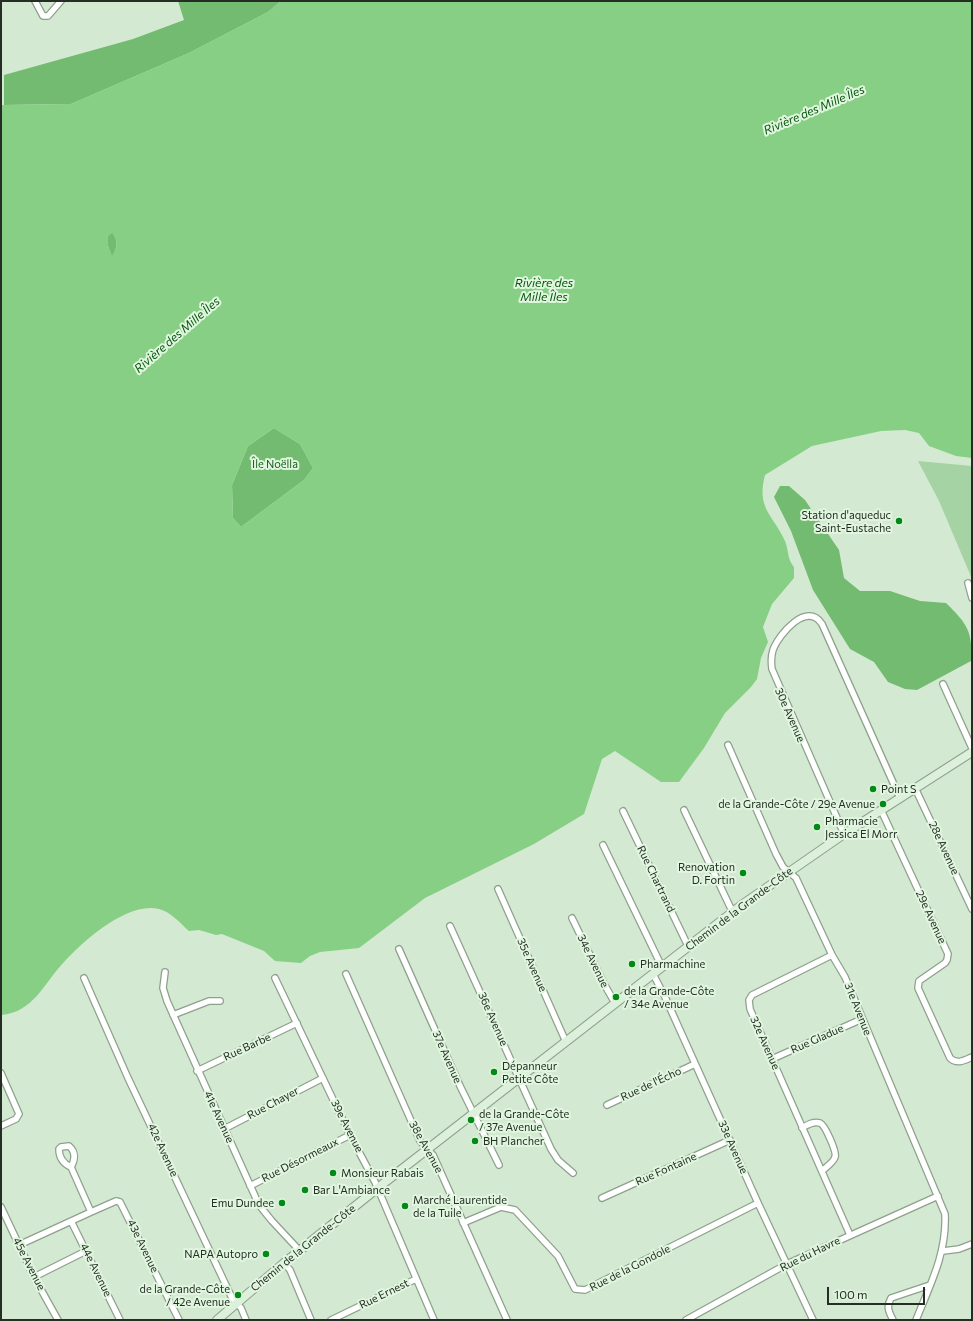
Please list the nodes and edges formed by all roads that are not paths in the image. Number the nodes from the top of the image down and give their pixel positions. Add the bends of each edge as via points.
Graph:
1 (35, 1) edge
2 (61, 1) edge
3 (968, 583) dead end
4 (972, 598) edge
5 (943, 684) dead end
6 (728, 745) dead end
7 (972, 748) edge
8 (972, 752) edge
9 (915, 788) junction
10 (900, 798) junction
11 (684, 810) dead end
12 (881, 810) junction
13 (623, 811) dead end
14 (844, 834) junction
15 (603, 845) dead end
16 (788, 872) junction
17 (498, 889) dead end
18 (972, 909) edge
19 (733, 913) junction
20 (572, 918) dead end
21 (450, 926) dead end
22 (688, 946) junction
23 (399, 949) dead end
24 (832, 955) junction
25 (662, 967) junction
26 (165, 972) dead end
27 (346, 974) dead end
28 (653, 974) junction
29 (84, 978) dead end
30 (275, 978) dead end
31 (220, 1001) dead end
32 (615, 1003) junction
33 (173, 1015) junction
34 (862, 1019) junction
35 (297, 1024) junction
36 (566, 1042) junction
37 (972, 1057) edge
38 (772, 1059) junction
39 (695, 1064) junction
40 (197, 1071) junction
41 (1, 1073) edge
42 (519, 1077) junction
43 (323, 1078) junction
44 (606, 1105) dead end
45 (474, 1112) junction
46 (1, 1126) edge
47 (802, 1128) junction
48 (224, 1129) junction
49 (350, 1135) junction
50 (730, 1140) junction
51 (427, 1149) junction
52 (499, 1164) dead end
53 (71, 1167) dead end
54 (822, 1171) junction
55 (573, 1173) dead end
56 (250, 1186) junction
57 (378, 1188) junction
58 (938, 1196) junction
59 (602, 1198) dead end
60 (758, 1203) junction
61 (1, 1207) edge
62 (91, 1212) junction
63 (71, 1221) junction
64 (463, 1223) junction
65 (850, 1235) junction
66 (972, 1244) edge
67 (19, 1245) junction
68 (299, 1250) junction
69 (86, 1251) junction
70 (943, 1251) junction
71 (284, 1263) junction
72 (786, 1264) junction
73 (34, 1277) junction
74 (416, 1279) junction
75 (930, 1285) junction
76 (236, 1303) junction
77 (58, 1320) edge
78 (120, 1320) edge
79 (179, 1320) edge
80 (217, 1320) edge
81 (246, 1320) edge
82 (311, 1320) edge
83 (331, 1320) edge
84 (434, 1320) edge
85 (507, 1320) edge
86 (686, 1320) edge
87 (813, 1320) edge
88 (893, 1320) edge
89 (916, 1320) edge

1 - 2 street via 43,16 48,16
3 - 4 street
5 - 7 street
6 - 16 street, 31e Avenue via 776,854
8 - 9 main road, Chemin de la Grande-Côte
9 - 10 main road, Chemin de la Grande-Côte
9 - 18 street, 28e Avenue
10 - 12 main road, Chemin de la Grande-Côte
10 - 14 street, 30e Avenue via 819,619 805,617 786,630 773,650 772,669
11 - 19 street
12 - 14 main road, Chemin de la Grande-Côte
12 - 37 street, 29e Avenue via 948,954 945,963 919,981 919,991 950,1058 959,1062
13 - 22 street, Rue Chartrand
14 - 16 main road, Chemin de la Grande-Côte
15 - 25 street
16 - 19 main road, Chemin de la Grande-Côte
16 - 24 street, 31e Avenue via 796,878
17 - 36 street, 35e Avenue
19 - 22 main road, Chemin de la Grande-Côte
20 - 32 street, 34e Avenue
21 - 42 street, 36e Avenue
22 - 25 main road, Chemin de la Grande-Côte
23 - 45 street, 37e Avenue
24 - 34 street, 31e Avenue via 845,977
24 - 38 street, 32e Avenue via 785,977 752,995 749,1000 750,1009
25 - 28 main road, Chemin de la Grande-Côte
26 - 33 street, 41e Avenue via 163,988
27 - 51 street, 38e Avenue via 420,1141
28 - 32 main road, Chemin de la Grande-Côte
28 - 39 street, 33e Avenue via 662,988
29 - 76 street, 42e Avenue via 128,1078
30 - 35 street, 39e Avenue
31 - 33 street via 209,1001
32 - 36 main road, Chemin de la Grande-Côte
33 - 40 street, 41e Avenue
34 - 38 street, Rue Gladue
34 - 58 street, 31e Avenue
35 - 40 street, Rue Barbe
35 - 43 street, 39e Avenue
36 - 42 main road, Chemin de la Grande-Côte
38 - 47 street, 32e Avenue
39 - 44 street, Rue de l'Écho
39 - 50 street, 33e Avenue
40 - 48 street, 41e Avenue
41 - 46 street via 19,1114 16,1120
42 - 45 main road, Chemin de la Grande-Côte
42 - 55 street, 36e Avenue via 554,1153
43 - 48 street, Rue Chayer
43 - 49 street, 39e Avenue
45 - 51 main road, Chemin de la Grande-Côte
45 - 52 street, 37e Avenue
47 - 54 street, 32e Avenue
47 - 54 street via 811,1123 824,1126 836,1153 835,1159
48 - 56 street, 41e Avenue
49 - 56 street, Rue Désormeaux
49 - 57 street, 39e Avenue
50 - 59 street, Rue Fontaine
50 - 60 street, 33e Avenue
51 - 57 main road, Chemin de la Grande-Côte
51 - 64 street, 38e Avenue via 433,1155
53 - 62 street
54 - 65 street, 32e Avenue
56 - 68 street, 41e Avenue via 268,1216
57 - 68 main road, Chemin de la Grande-Côte
57 - 74 street, 39e Avenue
58 - 65 street, Rue du Havre
58 - 70 street, 31e Avenue via 945,1221
60 - 64 street, Rue de la Gondole via 585,1290 575,1289 558,1256 515,1210 501,1207
60 - 72 street, 33e Avenue
61 - 67 street, 45e Avenue
62 - 63 street
62 - 79 street, 43e Avenue via 116,1201 120,1202
63 - 67 street
63 - 69 street, 44e Avenue
64 - 85 street, 38e Avenue
65 - 72 street, Rue du Havre
66 - 70 street
67 - 73 street, 45e Avenue
68 - 71 main road, Chemin de la Grande-Côte
69 - 73 street
69 - 78 street, 44e Avenue
70 - 75 street, 31e Avenue
71 - 76 main road, Chemin de la Grande-Côte
71 - 82 street via 290,1270
72 - 86 street, Rue du Havre
72 - 87 street, 33e Avenue
73 - 77 street, 45e Avenue
74 - 83 street, Rue Ernest
74 - 84 street, 39e Avenue
75 - 88 street via 891,1298 888,1311
75 - 89 street, 31e Avenue
76 - 80 main road, Chemin de la Grande-Côte
76 - 81 street, 42e Avenue

